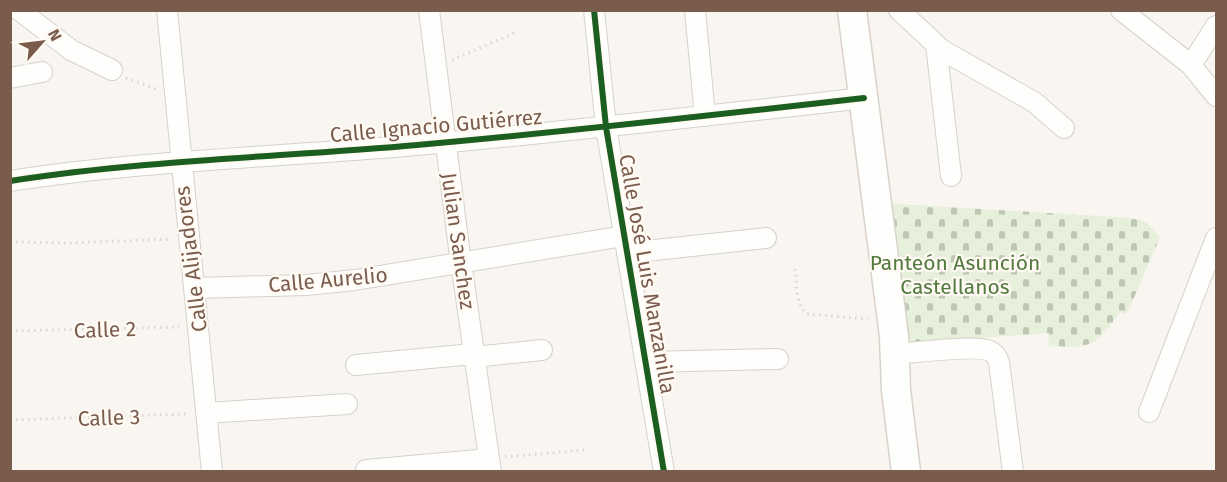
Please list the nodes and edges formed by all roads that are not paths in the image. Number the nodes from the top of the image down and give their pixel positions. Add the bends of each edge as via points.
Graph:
1 (18, 10) edge
2 (167, 10) edge
3 (429, 10) edge
4 (594, 10) edge
5 (695, 10) edge
6 (852, 10) edge
7 (899, 10) edge
8 (1121, 10) edge
9 (1216, 26) edge
10 (936, 45) junction
11 (1191, 65) junction
12 (112, 70) road end
13 (42, 72) dead end
14 (10, 78) edge
15 (1216, 96) edge
16 (864, 98) junction
17 (705, 116) junction
18 (606, 127) junction
19 (1064, 128) dead end
20 (445, 142) junction
21 (180, 162) junction
22 (951, 176) dead end
23 (10, 181) edge
24 (766, 238) dead end
25 (1216, 238) edge
26 (626, 244) junction
27 (461, 263) junction
28 (195, 288) junction
29 (542, 350) dead end
30 (896, 354) junction
31 (473, 356) junction
32 (777, 359) dead end
33 (645, 362) junction
34 (356, 365) dead end
35 (347, 404) dead end
36 (1149, 412) dead end
37 (207, 413) junction
38 (490, 465) edge
39 (366, 470) edge
40 (212, 471) edge
41 (664, 471) edge
42 (906, 471) edge
43 (1013, 471) edge

1 - 12 street via 71,50
2 - 21 street, Calle Alijadores
3 - 20 street, Julian Sanchez
4 - 18 street, Calle José Luis Manzanilla
5 - 17 street
6 - 16 street
7 - 10 street
8 - 11 street
9 - 11 street
10 - 19 street via 1034,102
10 - 22 street
11 - 15 street
13 - 14 street
16 - 17 street, Calle Ignacio Gutiérrez
16 - 30 street
17 - 18 street, Calle Ignacio Gutiérrez
18 - 20 street, Calle Ignacio Gutiérrez
18 - 26 street, Calle José Luis Manzanilla
20 - 21 street, Calle Ignacio Gutiérrez
20 - 27 street, Julian Sanchez
21 - 23 street, Calle Ignacio Gutiérrez
21 - 28 street, Calle Alijadores
24 - 26 street, Calle Aurelio
25 - 36 street
26 - 27 street, Calle Aurelio
26 - 33 street, Calle José Luis Manzanilla
27 - 28 street, Calle Aurelio via 333,282
27 - 31 street, Julian Sanchez
28 - 37 street, Calle Alijadores
29 - 31 street
30 - 42 street
30 - 43 street via 971,349 994,354 999,362
31 - 34 street
31 - 38 street, Julian Sanchez
32 - 33 street
33 - 41 street, Calle José Luis Manzanilla
35 - 37 street
37 - 40 street, Calle Alijadores
38 - 39 street

